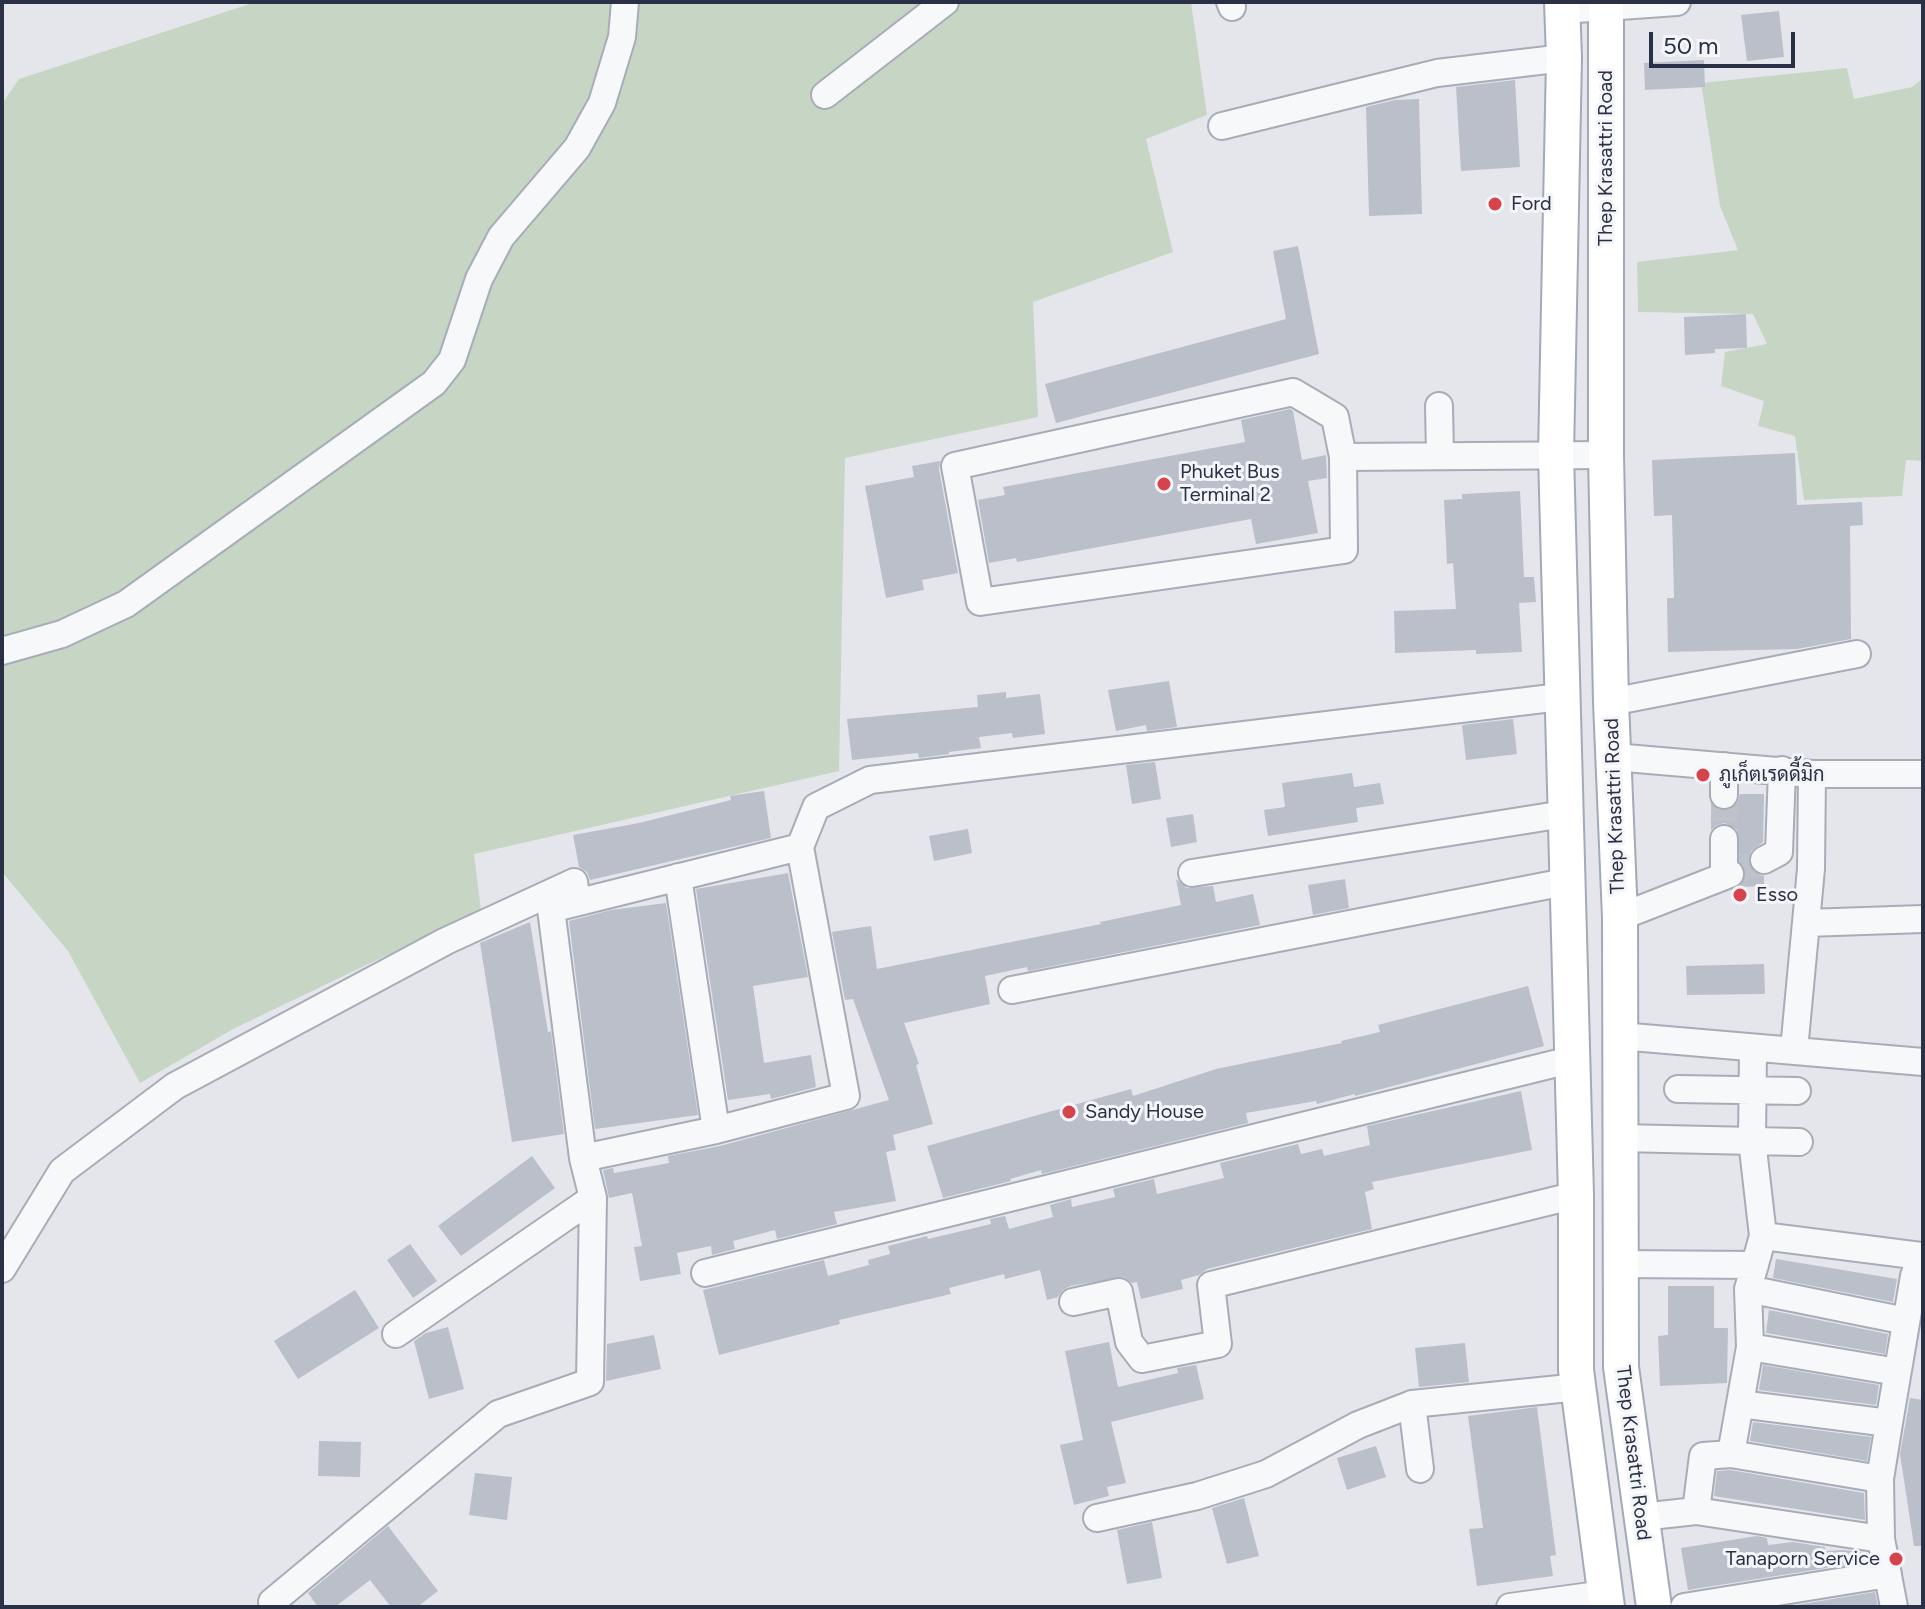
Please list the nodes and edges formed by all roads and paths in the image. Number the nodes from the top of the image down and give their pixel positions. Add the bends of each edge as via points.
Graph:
1 (625, 2) edge
2 (945, 2) edge
3 (1677, 2) edge
4 (1606, 5) edge
5 (1562, 6) edge
6 (1564, 58) junction
7 (825, 95) dead end
8 (1222, 126) dead end
9 (1439, 406) dead end
10 (1556, 454) junction
11 (1440, 455) junction
12 (1606, 455) junction
13 (1343, 457) junction
14 (2, 651) edge
15 (1857, 654) dead end
16 (1560, 697) junction
17 (1611, 702) junction
18 (1614, 757) junction
19 (1724, 766) junction
20 (1782, 770) junction
21 (1812, 774) junction
22 (1923, 774) edge
23 (1724, 795) tunnel mouth
24 (1564, 814) junction
25 (1724, 839) tunnel mouth
26 (800, 847) junction
27 (1764, 860) tunnel mouth
28 (1192, 873) dead end
29 (678, 877) junction
30 (1565, 882) junction
31 (577, 902) junction
32 (1620, 917) junction
33 (1923, 919) edge
34 (1806, 923) junction
35 (1012, 990) dead end
36 (1620, 1036) junction
37 (1753, 1048) junction
38 (1794, 1050) junction
39 (1570, 1060) junction
40 (1923, 1062) edge
41 (1678, 1089) dead end
42 (1752, 1089) junction
43 (1797, 1091) dead end
44 (716, 1130) junction
45 (1620, 1138) junction
46 (1752, 1140) junction
47 (1799, 1142) dead end
48 (583, 1158) junction
49 (1576, 1195) junction
50 (593, 1198) junction
51 (1763, 1236) junction
52 (1922, 1256) edge
53 (1620, 1264) junction
54 (2, 1269) edge
55 (705, 1273) dead end
56 (1751, 1277) junction
57 (1073, 1302) dead end
58 (1906, 1321) junction
59 (396, 1334) dead end
60 (1750, 1347) junction
61 (1897, 1372) junction
62 (1579, 1387) junction
63 (1412, 1404) junction
64 (1740, 1404) junction
65 (1889, 1423) junction
66 (1731, 1454) junction
67 (1420, 1469) dead end
68 (1880, 1479) junction
69 (1696, 1511) junction
70 (1641, 1517) junction
71 (1097, 1518) dead end
72 (1881, 1539) junction
73 (1888, 1574) junction
74 (1606, 1600) edge
75 (272, 1602) dead end
76 (1510, 1607) edge
77 (1654, 1607) edge
78 (1684, 1607) edge
79 (1894, 1607) edge

1 - 14 street via 622,37 602,103 577,148 501,237 479,279 452,360 434,383 126,604 62,634
2 - 7 street
3 - 4 street
4 - 5 street
4 - 12 main road, Thep Krasattri Road
5 - 6 main road
6 - 8 street via 1437,73
6 - 10 main road
9 - 11 street
10 - 11 street
10 - 12 street
10 - 16 main road
11 - 13 street
12 - 17 main road, Thep Krasattri Road
13 - 13 street via 1335,417 1293,392 955,466 980,602 1344,550
15 - 17 street
16 - 24 main road
16 - 26 street via 870,780 816,807
17 - 18 main road, Thep Krasattri Road
18 - 19 street
18 - 32 main road, Thep Krasattri Road
19 - 20 street
19 - 23 street
20 - 21 street
20 - 27 street via 1779,852
21 - 22 street
21 - 34 street
24 - 28 street
24 - 30 main road
25 - 32 street via 1727,875
26 - 29 street
26 - 44 street via 846,1096
29 - 31 street
29 - 44 street
30 - 35 street
30 - 39 main road
31 - 48 street via 551,909
31 - 54 street via 574,882 446,941 175,1086 62,1171
32 - 36 main road, Thep Krasattri Road
33 - 34 street
34 - 38 street
36 - 37 street
36 - 45 main road, Thep Krasattri Road
37 - 38 street
37 - 42 street
38 - 40 street
39 - 49 main road
39 - 55 street
41 - 42 street
42 - 43 street
42 - 46 street
44 - 48 street
45 - 46 street
45 - 53 main road, Thep Krasattri Road
46 - 47 street
46 - 51 street
48 - 50 street
49 - 57 street via 1211,1285 1218,1344 1142,1359 1129,1342 1119,1292
49 - 62 main road
50 - 59 street
50 - 75 street via 590,1382 498,1414
51 - 52 street
51 - 56 street
52 - 58 street
53 - 56 street
53 - 70 main road, Thep Krasattri Road via 1621,1367
56 - 58 street
56 - 60 street
58 - 61 street
60 - 61 street
60 - 64 street
61 - 65 street
62 - 63 street
62 - 74 main road
63 - 67 street
63 - 71 street via 1358,1425 1266,1474
64 - 65 street
64 - 66 street
65 - 68 street
66 - 68 street
66 - 69 street via 1703,1456
68 - 72 street
69 - 70 street
69 - 72 street
70 - 77 main road, Thep Krasattri Road
72 - 73 street
73 - 78 street
73 - 79 street
74 - 76 street

